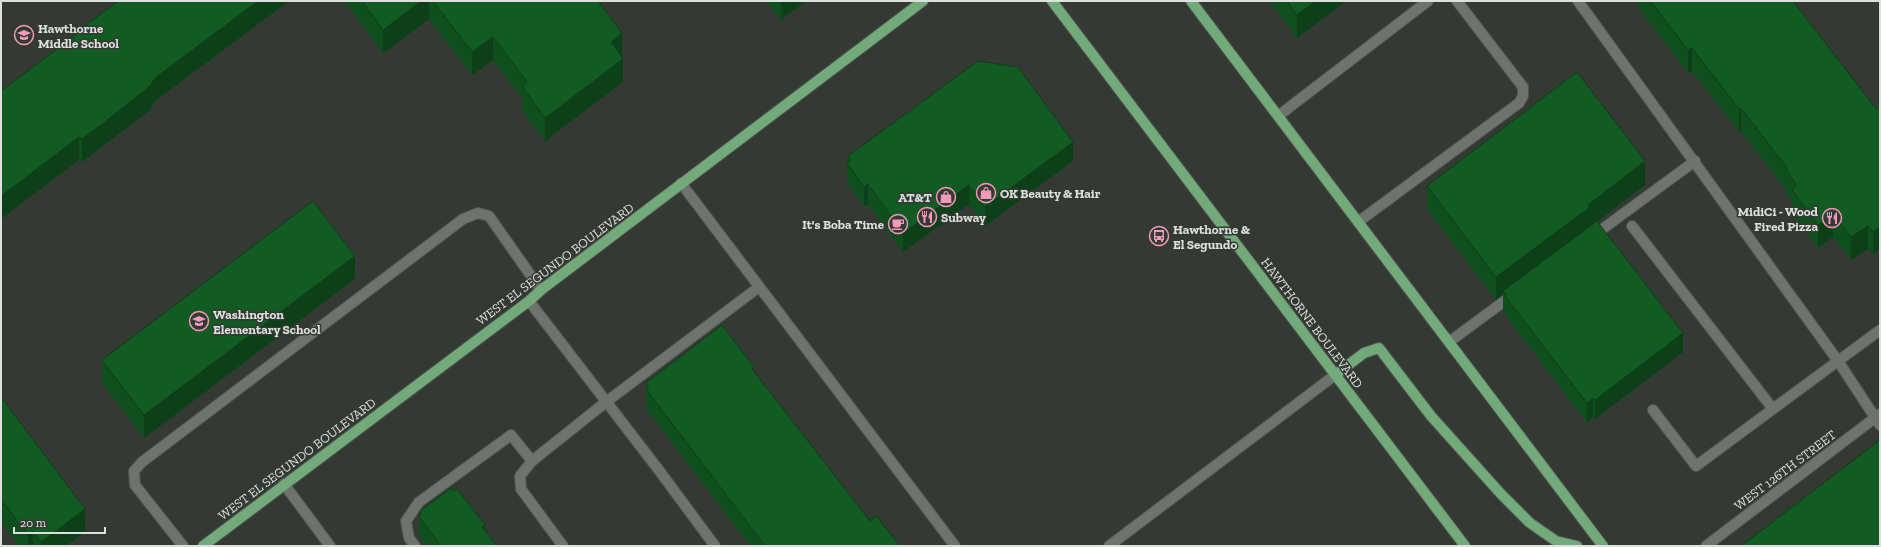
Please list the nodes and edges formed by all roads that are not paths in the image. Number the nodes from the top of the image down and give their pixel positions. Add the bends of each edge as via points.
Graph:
1 (923, 1) edge
2 (1052, 1) edge
3 (1191, 1) edge
4 (1428, 1) edge
5 (1457, 1) edge
6 (1578, 1) edge
7 (1278, 116) junction
8 (1695, 161) junction
9 (682, 183) junction
10 (1358, 222) junction
11 (1632, 226) dead end
12 (1586, 241) edge
13 (760, 287) junction
14 (1523, 288) edge
15 (541, 290) junction
16 (529, 301) junction
17 (1880, 330) edge
18 (1449, 342) junction
19 (1838, 361) junction
20 (1335, 375) junction
21 (606, 402) junction
22 (1773, 409) junction
23 (1653, 410) dead end
24 (1878, 419) edge
25 (532, 461) junction
26 (284, 484) junction
27 (183, 546) edge
28 (203, 546) edge
29 (330, 546) edge
30 (415, 546) edge
31 (563, 546) edge
32 (715, 546) edge
33 (955, 546) edge
34 (1109, 546) edge
35 (1465, 546) edge
36 (1577, 546) edge
37 (1603, 546) edge
38 (1706, 546) edge

1 - 9 main road, WEST EL SEGUNDO BOULEVARD
2 - 20 main road, HAWTHORNE BOULEVARD
3 - 7 main road
4 - 7 street
5 - 10 street via 1523,87 1523,96 1519,103
6 - 8 street
7 - 10 main road
8 - 12 street
8 - 19 street
9 - 13 street
9 - 15 main road, WEST EL SEGUNDO BOULEVARD
10 - 18 main road
11 - 22 street
13 - 21 street
13 - 33 street
14 - 18 street
15 - 16 main road, WEST EL SEGUNDO BOULEVARD
15 - 27 street via 489,216 478,212 463,219 142,462 134,472 135,485
16 - 21 street
16 - 26 main road, WEST EL SEGUNDO BOULEVARD
17 - 19 street
18 - 37 main road
19 - 22 street
19 - 24 street
20 - 34 street
20 - 35 main road, HAWTHORNE BOULEVARD
20 - 36 main road via 1364,353 1379,348 1431,416 1500,494 1530,523 1556,541
21 - 25 street
21 - 32 street
22 - 23 street via 1696,466
24 - 38 street, WEST 126TH STREET
25 - 30 street via 511,435 419,502 406,521 409,538
25 - 31 street via 520,476 521,489
26 - 28 main road, WEST EL SEGUNDO BOULEVARD
26 - 29 street

